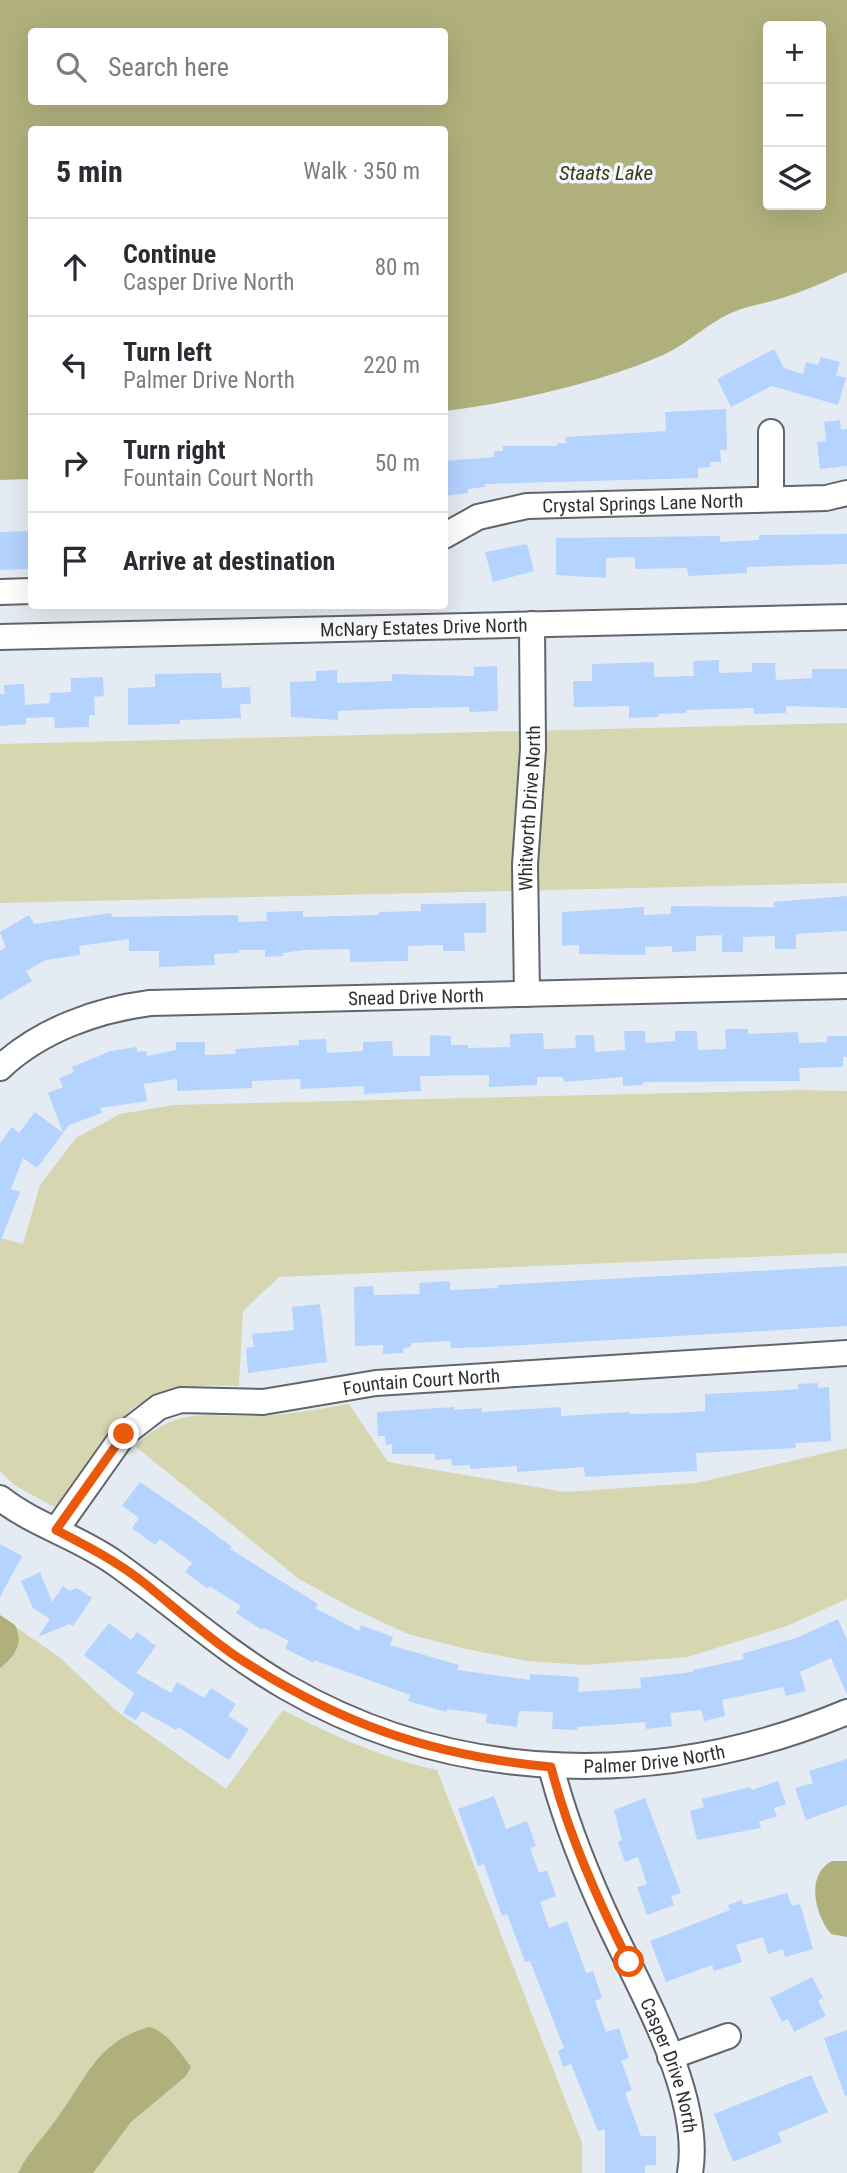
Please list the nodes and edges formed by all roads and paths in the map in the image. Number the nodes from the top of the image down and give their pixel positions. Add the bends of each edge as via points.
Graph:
1 (771, 432) dead end
2 (847, 493) edge
3 (771, 499) junction
4 (448, 534) edge
5 (28, 591) edge
6 (0, 592) edge
7 (847, 617) edge
8 (532, 624) junction
9 (0, 637) edge
10 (847, 986) edge
11 (527, 994) junction
12 (0, 1068) edge
13 (847, 1353) edge
14 (0, 1498) edge
15 (56, 1530) junction
16 (847, 1712) edge
17 (551, 1767) junction
18 (728, 2036) dead end
19 (670, 2057) junction
20 (690, 2173) edge

1 - 3 street
2 - 3 street, Crystal Springs Lane North
3 - 4 street, Crystal Springs Lane North via 527,506 478,517
5 - 6 street
7 - 8 street, McNary Estates Drive North
8 - 9 street, McNary Estates Drive North
8 - 11 street, Whitworth Drive North via 533,749 525,865
10 - 11 street, Snead Drive North
11 - 12 street, Snead Drive North via 118,1007 51,1032
13 - 15 street, Fountain Court North via 376,1383 263,1402 181,1399 159,1407 124,1434
14 - 15 street
15 - 17 street, Palmer Drive North via 110,1559 233,1654 340,1715 442,1751
16 - 17 street, Palmer Drive North via 802,1731 695,1758
17 - 19 street, Casper Drive North via 559,1799 600,1900
18 - 19 street
19 - 20 street, Casper Drive North via 692,2130

